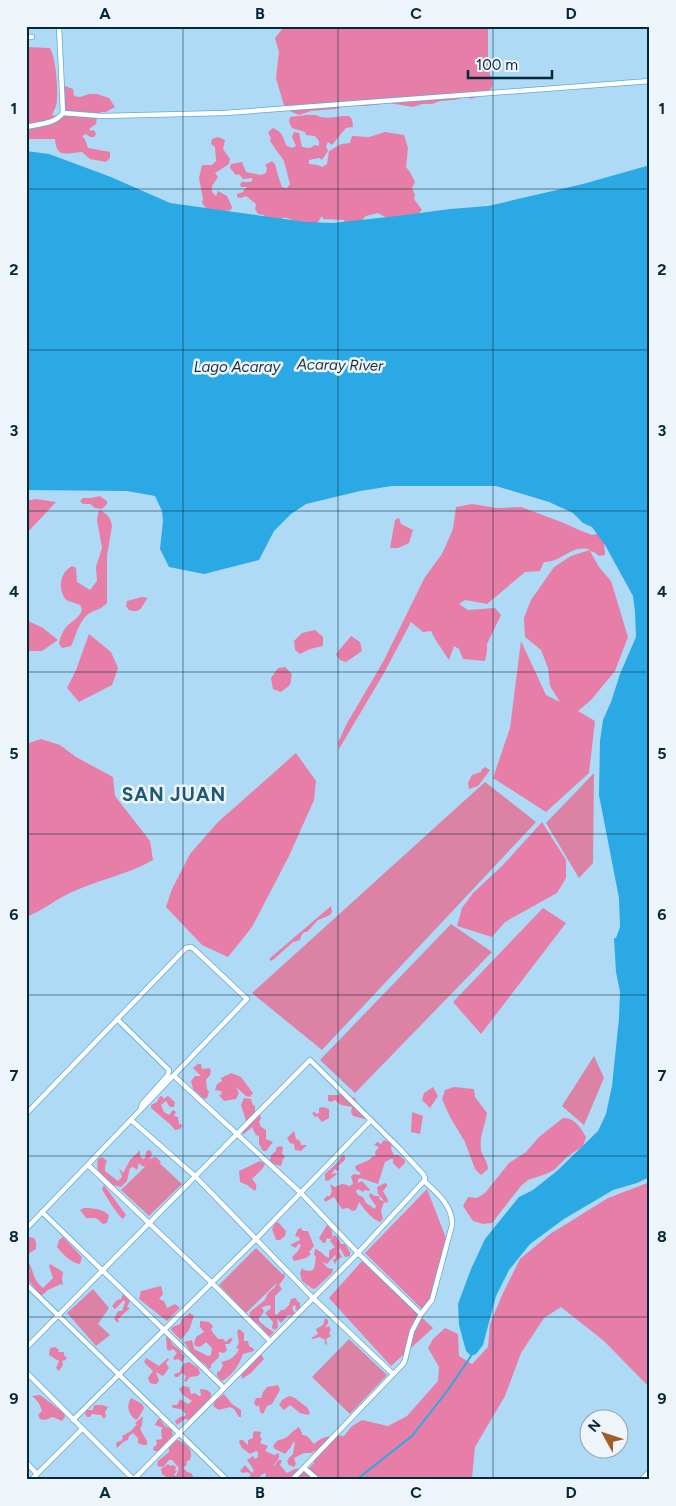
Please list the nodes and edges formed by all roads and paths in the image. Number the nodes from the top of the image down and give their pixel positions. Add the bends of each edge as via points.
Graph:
1 (59, 26) edge
2 (650, 81) edge
3 (63, 112) junction
4 (26, 126) edge
5 (117, 1020) junction
6 (174, 1076) junction
7 (141, 1110) junction
8 (26, 1114) edge
9 (131, 1120) junction
10 (371, 1120) junction
11 (238, 1134) junction
12 (88, 1165) junction
13 (196, 1176) junction
14 (424, 1181) junction
15 (301, 1193) junction
16 (42, 1212) junction
17 (150, 1223) junction
18 (26, 1229) edge
19 (256, 1239) junction
20 (358, 1253) junction
21 (103, 1270) junction
22 (211, 1282) junction
23 (26, 1284) edge
24 (313, 1298) junction
25 (420, 1314) junction
26 (59, 1315) junction
27 (164, 1329) junction
28 (270, 1341) junction
29 (26, 1348) edge
30 (26, 1372) edge
31 (119, 1374) junction
32 (394, 1374) junction
33 (224, 1388) junction
34 (73, 1420) junction
35 (82, 1429) junction
36 (180, 1433) junction
37 (26, 1462) edge
38 (304, 1468) junction
39 (650, 1471) edge
40 (37, 1474) junction
41 (31, 1480) edge
42 (134, 1480) edge
43 (228, 1480) edge
44 (292, 1480) edge
45 (318, 1480) edge
46 (641, 1480) edge

1 - 3 street
2 - 3 street via 225,113 102,116
3 - 4 street via 52,121
5 - 6 street via 186,948 191,947 247,999
5 - 7 street via 169,1070 142,1104
5 - 8 street
6 - 7 street
6 - 11 street
7 - 9 street
9 - 12 street
9 - 13 street
10 - 11 street via 310,1060
10 - 14 street via 423,1174
10 - 15 street
11 - 13 street
11 - 15 street
12 - 16 street
12 - 17 street
13 - 17 street
13 - 19 street
14 - 20 street
14 - 25 street via 446,1203 452,1225 432,1300
15 - 19 street
15 - 20 street
16 - 18 street
16 - 21 street
17 - 21 street
17 - 22 street
19 - 22 street
19 - 24 street
20 - 24 street
20 - 25 street
21 - 26 street
21 - 27 street
22 - 27 street
22 - 28 street
23 - 26 street
24 - 28 street
24 - 32 street
25 - 32 street via 405,1360
26 - 29 street
26 - 31 street
27 - 31 street
27 - 33 street
28 - 33 street
30 - 34 street
31 - 34 street
31 - 36 street
32 - 38 street
33 - 36 street
34 - 35 street
35 - 40 street
35 - 42 street
36 - 42 street
36 - 43 street
37 - 40 street
38 - 44 street
38 - 45 street
39 - 46 street
40 - 41 street

